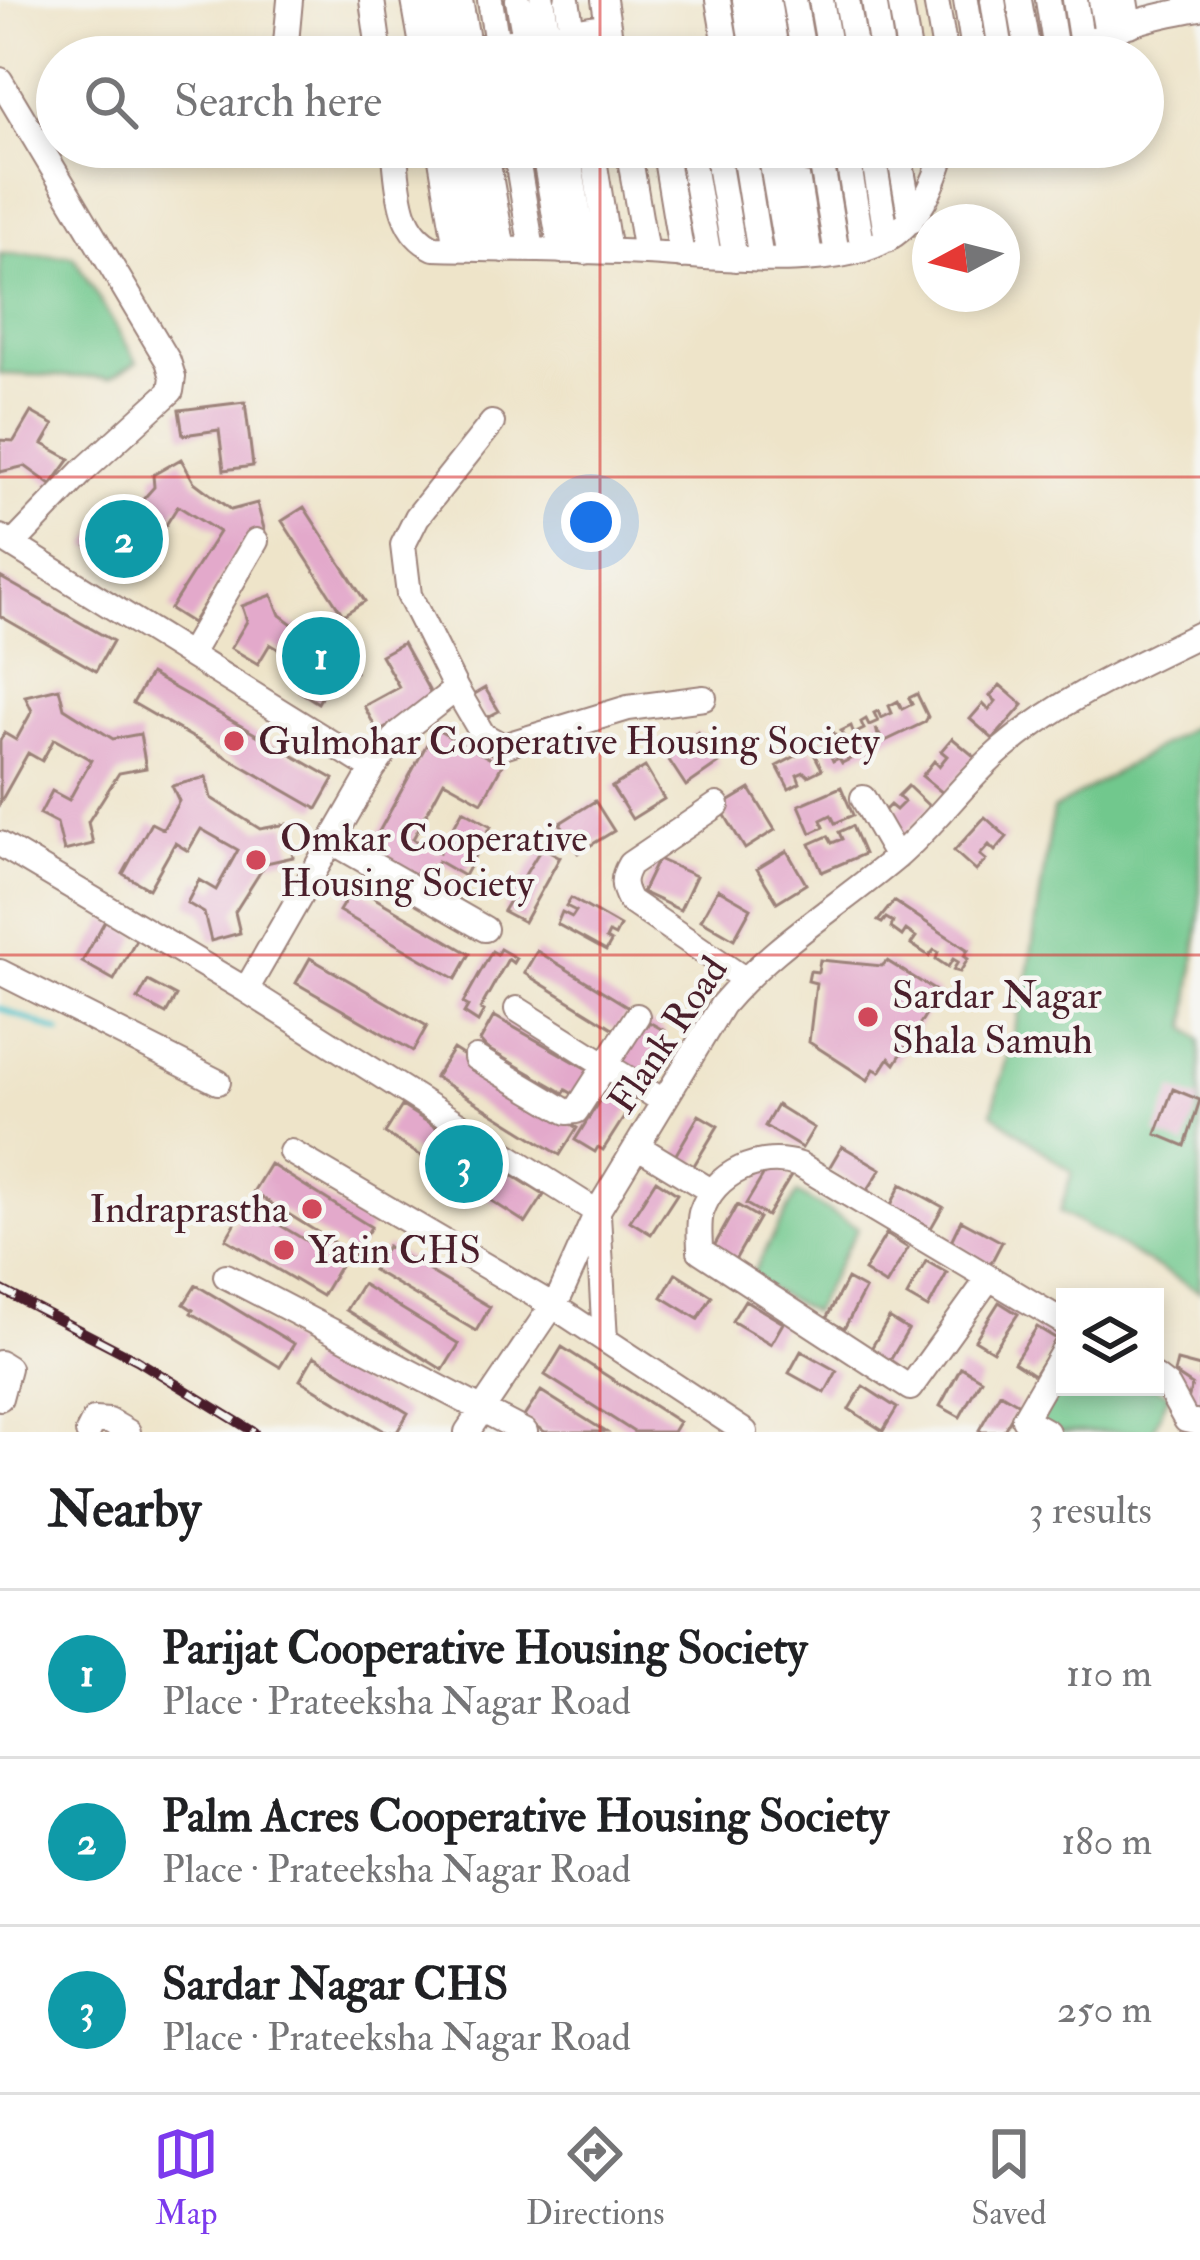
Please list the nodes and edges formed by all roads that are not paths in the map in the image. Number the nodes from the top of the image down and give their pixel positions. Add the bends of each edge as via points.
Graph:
1 (290, 0) edge
2 (372, 0) edge
3 (414, 0) edge
4 (436, 0) edge
5 (460, 0) edge
6 (490, 0) edge
7 (518, 0) edge
8 (542, 0) edge
9 (567, 0) edge
10 (747, 0) edge
11 (768, 0) edge
12 (794, 0) edge
13 (821, 0) edge
14 (847, 0) edge
15 (874, 0) edge
16 (900, 0) edge
17 (936, 0) edge
18 (966, 0) edge
19 (993, 0) edge
20 (1019, 0) edge
21 (1048, 0) edge
22 (1075, 0) edge
23 (1101, 0) edge
24 (718, 3) edge
25 (1186, 7) edge
26 (1152, 9) edge
27 (606, 12) edge
28 (1120, 19) edge
29 (287, 36) edge
30 (377, 36) edge
31 (433, 36) edge
32 (441, 36) edge
33 (449, 36) edge
34 (496, 36) edge
35 (540, 36) edge
36 (544, 36) edge
37 (549, 36) edge
38 (560, 36) edge
39 (723, 36) edge
40 (751, 36) edge
41 (774, 36) edge
42 (800, 36) edge
43 (827, 36) edge
44 (853, 36) edge
45 (880, 36) edge
46 (906, 36) edge
47 (942, 36) edge
48 (972, 36) edge
49 (999, 36) edge
50 (1025, 36) edge
51 (1054, 36) edge
52 (1075, 36) edge
53 (0, 80) edge
54 (36, 140) edge
55 (53, 168) edge
56 (397, 168) edge
57 (447, 168) edge
58 (465, 168) edge
59 (484, 168) edge
60 (518, 168) edge
61 (551, 168) edge
62 (571, 168) edge
63 (591, 168) edge
64 (631, 168) edge
65 (667, 168) edge
66 (703, 168) edge
67 (708, 168) edge
68 (746, 168) edge
69 (784, 168) edge
70 (825, 168) edge
71 (867, 168) edge
72 (874, 168) edge
73 (882, 168) edge
74 (929, 168) edge
75 (939, 168) edge
76 (932, 187) junction
77 (911, 220) junction
78 (887, 240) junction
79 (479, 249) junction
80 (532, 250) junction
81 (585, 252) junction
82 (850, 252) junction
83 (646, 254) junction
84 (682, 256) junction
85 (709, 257) junction
86 (799, 257) junction
87 (735, 259) junction
88 (761, 260) junction
89 (492, 423) dead end
90 (7, 541) edge
91 (256, 541) dead end
92 (1200, 634) edge
93 (190, 654) junction
94 (456, 689) junction
95 (704, 698) dead end
96 (373, 769) junction
97 (863, 798) dead end
98 (717, 805) dead end
99 (332, 841) junction
100 (0, 844) edge
101 (897, 856) junction
102 (485, 929) dead end
103 (0, 972) edge
104 (744, 979) junction
105 (246, 990) junction
106 (517, 1009) dead end
107 (637, 1016) dead end
108 (476, 1058) dead end
109 (608, 1065) junction
110 (218, 1082) dead end
111 (663, 1102) junction
112 (637, 1146) junction
113 (291, 1152) dead end
114 (711, 1191) junction
115 (598, 1212) junction
116 (226, 1276) dead end
117 (989, 1278) junction
118 (602, 1287) junction
119 (557, 1299) junction
120 (1056, 1318) edge
121 (604, 1340) junction
122 (0, 1363) edge
123 (1056, 1364) edge
124 (1164, 1384) edge
125 (0, 1398) edge
126 (482, 1407) junction
127 (707, 1422) edge
128 (1200, 1423) edge
129 (88, 1432) edge
130 (128, 1432) edge
131 (467, 1432) edge
132 (525, 1432) edge
133 (745, 1432) edge
134 (1047, 1432) edge

1 - 29 street
2 - 30 street
3 - 31 street
4 - 32 street
5 - 33 street
6 - 34 street
7 - 35 street
8 - 36 street
9 - 37 street
10 - 24 street
10 - 40 street
11 - 41 street
12 - 42 street
13 - 43 street
14 - 44 street
15 - 45 street
16 - 46 street
17 - 47 street
18 - 48 street
19 - 49 street
20 - 50 street
21 - 51 street
22 - 52 street
23 - 28 street
24 - 39 street
25 - 26 street
26 - 28 street
27 - 38 street
53 - 54 street
55 - 90 street via 173,377 171,391
56 - 79 street via 404,216 420,241
57 - 79 street
58 - 79 street
59 - 79 street
60 - 80 street
61 - 81 street
62 - 81 street
63 - 81 street
64 - 83 street
65 - 84 street
66 - 85 street
67 - 87 street
68 - 88 street
69 - 86 street
70 - 82 street
71 - 82 street
72 - 78 street
73 - 77 street
74 - 76 street
75 - 76 street
76 - 77 street
77 - 78 street
78 - 82 street
79 - 80 street
80 - 81 street
81 - 83 street
82 - 86 street
83 - 84 street
84 - 85 street
85 - 87 street
86 - 88 street
87 - 88 street
89 - 94 street via 403,545 409,595
90 - 93 street
91 - 93 street
92 - 101 street, Flank Road via 1035,723
93 - 96 street
94 - 95 street via 483,735 503,746 628,708
94 - 96 street via 398,734
96 - 99 street
97 - 101 street
98 - 104 street via 630,864 623,887 630,901
99 - 102 street
99 - 105 street
100 - 105 street
101 - 104 street, Flank Road
103 - 110 street
104 - 111 street, Flank Road
105 - 115 street
106 - 109 street
107 - 109 street
108 - 109 street via 567,1112 582,1106
109 - 111 street
111 - 112 street, Flank Road
112 - 114 street
112 - 115 street, Flank Road
113 - 119 street
114 - 117 street via 751,1163 784,1159
114 - 117 street via 700,1217 700,1251 910,1388
115 - 118 street
115 - 119 street, Flank Road
116 - 126 street
117 - 120 street
118 - 119 street
118 - 121 street
119 - 121 street
119 - 126 street, Flank Road
121 - 127 street
122 - 125 street via 8,1376
123 - 134 street via 1024,1419
124 - 128 street via 1186,1420
126 - 131 street, Flank Road
126 - 132 street
127 - 133 street
129 - 130 street via 100,1419

